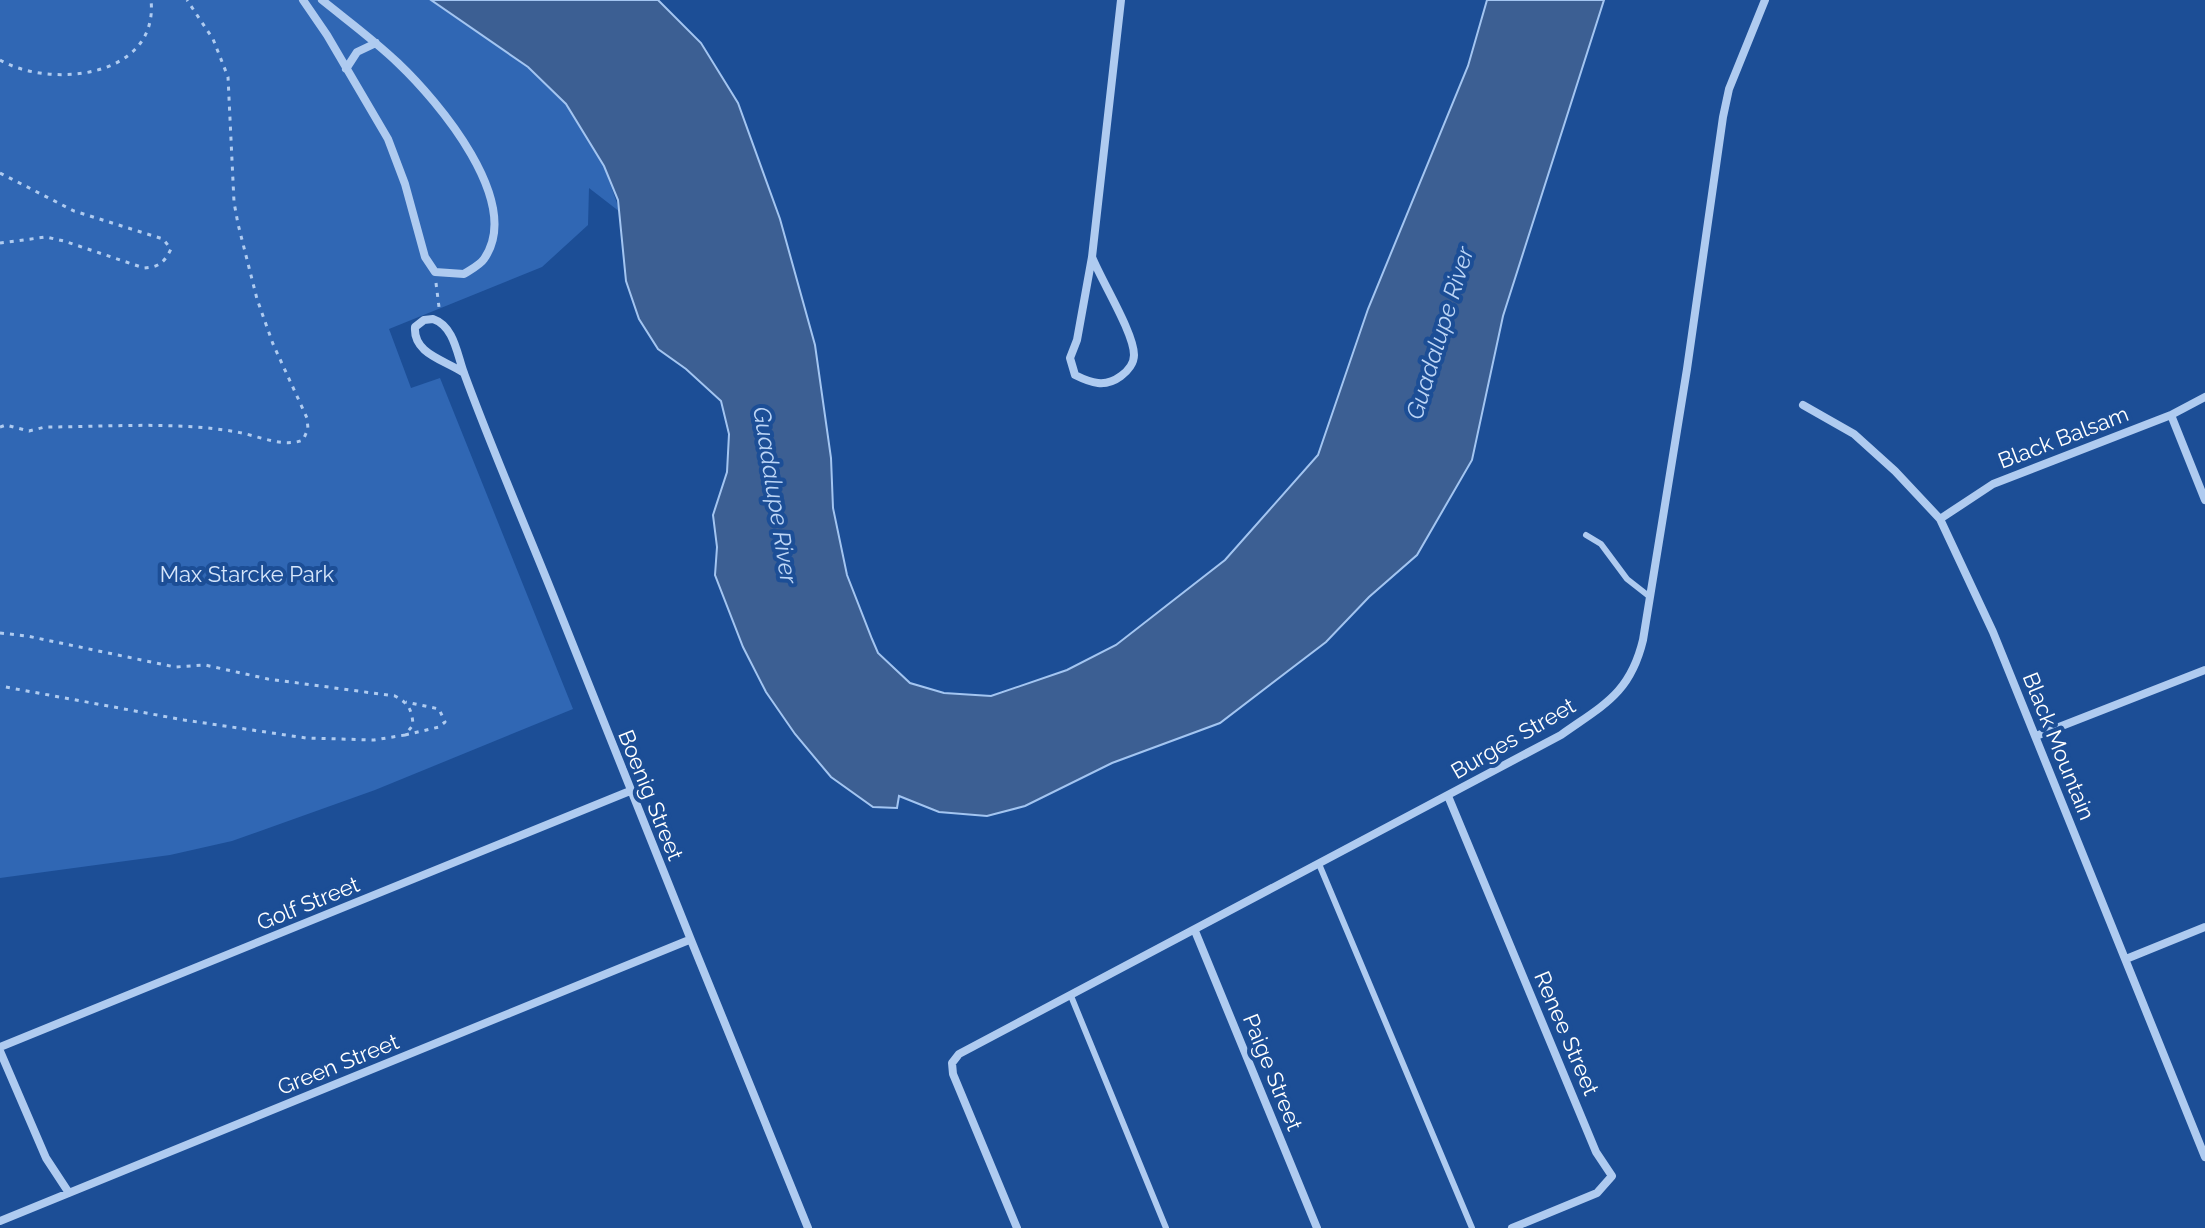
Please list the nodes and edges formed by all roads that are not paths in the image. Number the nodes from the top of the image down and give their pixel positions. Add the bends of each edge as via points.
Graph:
1 (303, 0) edge
2 (322, 0) edge
3 (1121, 0) edge
4 (1765, 0) edge
5 (376, 43) junction
6 (346, 69) junction
7 (1092, 257) junction
8 (464, 373) junction
9 (2205, 397) edge
10 (1803, 405) dead end
11 (2171, 415) junction
12 (2205, 500) edge
13 (1940, 519) junction
14 (1586, 535) dead end
15 (1650, 597) junction
16 (2205, 670) edge
17 (2036, 736) junction
18 (630, 791) junction
19 (1448, 796) junction
20 (1319, 864) junction
21 (2205, 927) edge
22 (1195, 931) junction
23 (689, 940) junction
24 (2126, 959) junction
25 (1071, 996) junction
26 (0, 1049) edge
27 (2205, 1157) edge
28 (69, 1193) junction
29 (0, 1221) edge
30 (808, 1228) edge
31 (1017, 1228) edge
32 (1166, 1228) edge
33 (1317, 1228) edge
34 (1472, 1228) edge
35 (1512, 1228) edge

1 - 6 street
2 - 5 street
3 - 7 street
4 - 15 street, Burges Street via 1723,117
5 - 6 street via 357,52
5 - 6 street via 439,110 476,162 493,202 493,236 483,260 464,274 435,272 425,257 388,139
7 - 7 street via 1070,358 1075,375 1111,384 1134,359 1132,338
8 - 8 street, Boenig Street via 420,348 415,327 424,320 443,323
8 - 18 street, Boenig Street
9 - 11 street, Black Balsam
10 - 13 street, Black Mountain via 1854,434
11 - 12 street
11 - 13 street, Black Balsam via 1993,484
13 - 17 street, Black Mountain via 1978,594
14 - 15 lane
15 - 19 street, Burges Street via 1638,662 1619,692 1561,735
16 - 17 street
17 - 24 street, Black Mountain
18 - 23 street, Boenig Street
18 - 26 street, Golf Street
19 - 20 street, Burges Street
19 - 35 street, Renee Street via 1596,1152 1612,1176 1597,1193
20 - 22 street, Burges Street
20 - 34 lane
21 - 24 street
22 - 25 street, Burges Street
22 - 33 street, Paige Street
23 - 28 street, Green Street
23 - 30 street, Boenig Street
24 - 27 street, Black Mountain
25 - 31 street, Burges Street via 959,1054 952,1063
25 - 32 lane
26 - 28 street via 46,1158
28 - 29 street, Green Street

